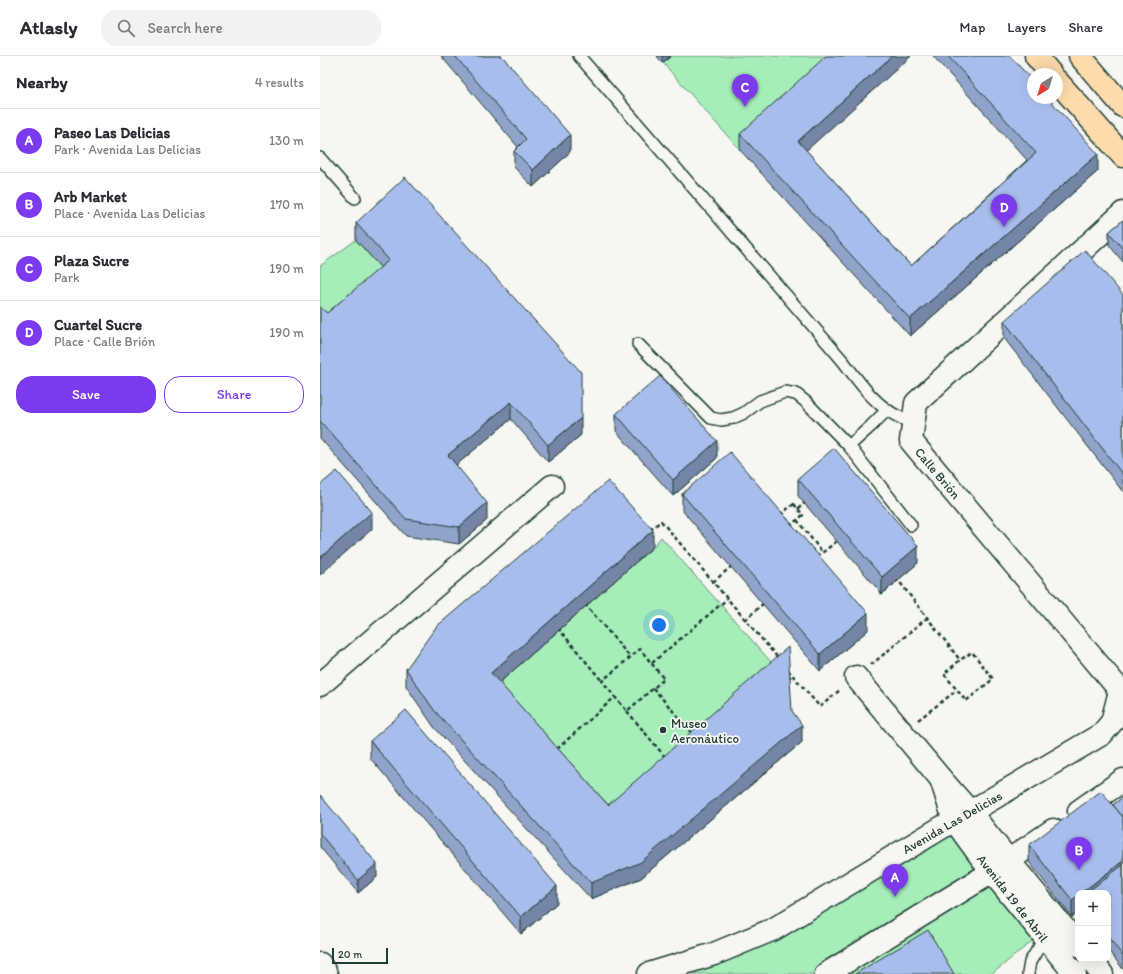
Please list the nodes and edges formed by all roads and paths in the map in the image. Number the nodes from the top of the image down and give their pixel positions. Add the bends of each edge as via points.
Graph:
1 (579, 56) edge
2 (1036, 56) edge
3 (1080, 56) edge
4 (1046, 68) edge
5 (1063, 87) edge
6 (1123, 106) edge
7 (1123, 156) edge
8 (320, 158) edge
9 (355, 198) dead end
10 (1123, 213) edge
11 (638, 344) dead end
12 (887, 410) junction
13 (913, 422) junction
14 (849, 446) junction
15 (552, 486) dead end
16 (798, 509) junction
17 (809, 509) edge
18 (786, 519) junction
19 (797, 520) junction
20 (781, 524) edge
21 (910, 525) dead end
22 (649, 531) edge
23 (840, 546) edge
24 (823, 553) junction
25 (817, 558) edge
26 (736, 563) edge
27 (713, 582) junction
28 (877, 588) edge
29 (728, 599) junction
30 (769, 599) edge
31 (582, 600) edge
32 (928, 617) junction
33 (745, 620) junction
34 (554, 624) edge
35 (630, 657) junction
36 (778, 658) edge
37 (960, 660) junction
38 (652, 663) junction
39 (788, 670) edge
40 (792, 675) junction
41 (856, 677) junction
42 (787, 680) edge
43 (602, 682) junction
44 (320, 685) edge
45 (653, 688) junction
46 (957, 690) junction
47 (1122, 693) edge
48 (615, 697) junction
49 (626, 711) junction
50 (692, 733) edge
51 (903, 733) junction
52 (551, 754) edge
53 (670, 762) edge
54 (1123, 780) edge
55 (962, 816) junction
56 (1001, 867) junction
57 (1044, 937) junction
58 (1075, 942) edge
59 (714, 954) junction
60 (1092, 962) edge
61 (320, 964) edge
62 (326, 974) edge
63 (649, 974) edge
64 (707, 974) edge
65 (826, 974) edge
66 (1028, 974) edge
67 (1074, 974) edge
68 (1102, 974) edge

1 - 12 lane via 862,385
2 - 4 main road
3 - 6 main road
5 - 7 main road
8 - 9 lane
10 - 13 street, Calle Brión via 916,403
11 - 14 lane via 711,418 733,418 760,401 785,392 796,394
12 - 13 lane
12 - 14 lane
13 - 47 street, Calle Brión via 911,441
14 - 21 lane
15 - 44 street
16 - 17 path via 804,503
16 - 18 path via 794,504 782,513
16 - 19 path via 803,515
18 - 19 path via 791,525
18 - 20 path
19 - 24 path
22 - 27 path via 661,521
23 - 24 path via 836,540
24 - 25 path
26 - 27 path
27 - 29 path
28 - 32 path via 882,594 898,580
29 - 33 path
29 - 38 path
30 - 33 path
31 - 35 path
32 - 37 path
32 - 41 path
33 - 36 path
34 - 43 path
35 - 38 path via 640,649
35 - 43 path
37 - 46 path via 944,674
37 - 46 path via 972,652 993,679 966,700
38 - 45 path via 664,679
39 - 40 path
40 - 41 path via 820,707
40 - 42 path
41 - 51 street, Avenida 19 de Abril
43 - 48 path
45 - 49 path
45 - 50 path
46 - 51 path
47 - 55 street, Avenida Las Delicias via 1112,722 1102,734
48 - 49 path
48 - 52 path
49 - 53 path
51 - 55 street, Avenida 19 de Abril via 941,779
54 - 56 street
55 - 56 street, Avenida 19 de Abril
55 - 59 street, Avenida Las Delicias via 774,929
56 - 57 street, Avenida 19 de Abril
56 - 58 street, Avenida 19 de Abril
56 - 65 street
57 - 66 lane via 1030,962
57 - 67 street, Avenida 19 de Abril
59 - 63 street, Avenida Las Delicias
59 - 64 street
60 - 68 street
61 - 62 street

